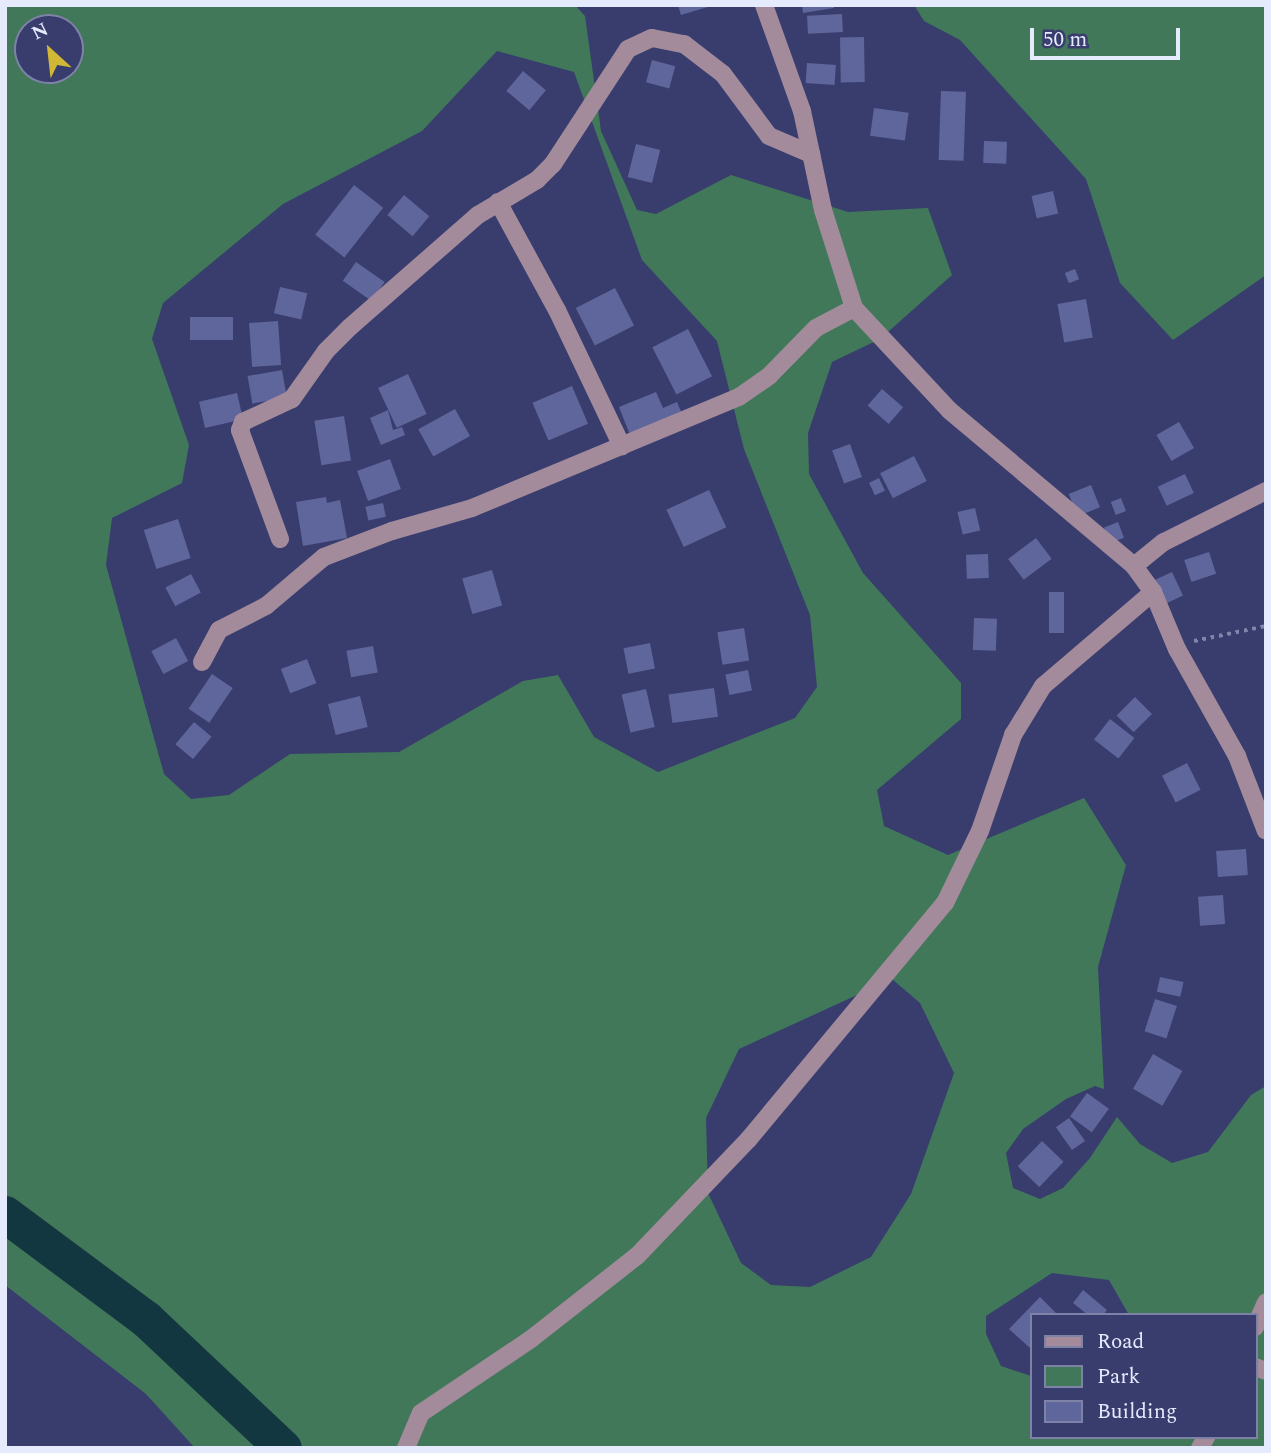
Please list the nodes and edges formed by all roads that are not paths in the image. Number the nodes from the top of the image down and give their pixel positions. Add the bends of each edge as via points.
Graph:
1 (764, 5) edge
2 (811, 153) junction
3 (498, 202) junction
4 (854, 308) junction
5 (622, 446) junction
6 (1266, 491) edge
7 (280, 540) dead end
8 (1134, 566) junction
9 (1153, 592) junction
10 (202, 662) dead end
11 (1266, 831) edge
12 (1266, 1302) edge
13 (1257, 1322) edge
14 (406, 1448) edge

1 - 2 street via 802,111
2 - 3 street via 769,136 723,74 703,55 684,44 652,38 628,48 553,164 537,180
2 - 4 street via 835,254
3 - 5 street via 557,310
3 - 7 street via 350,327 326,351 292,399 243,422 240,430
4 - 5 street via 816,328 769,376 738,397
4 - 8 street via 949,410
5 - 10 street via 472,508 392,530 324,557 266,606 219,630
6 - 8 street via 1164,542
8 - 9 street
9 - 11 street via 1177,649 1237,756
9 - 14 street via 1043,686 1013,736 980,831 945,903 748,1140 637,1256 531,1339 421,1413
12 - 13 street

